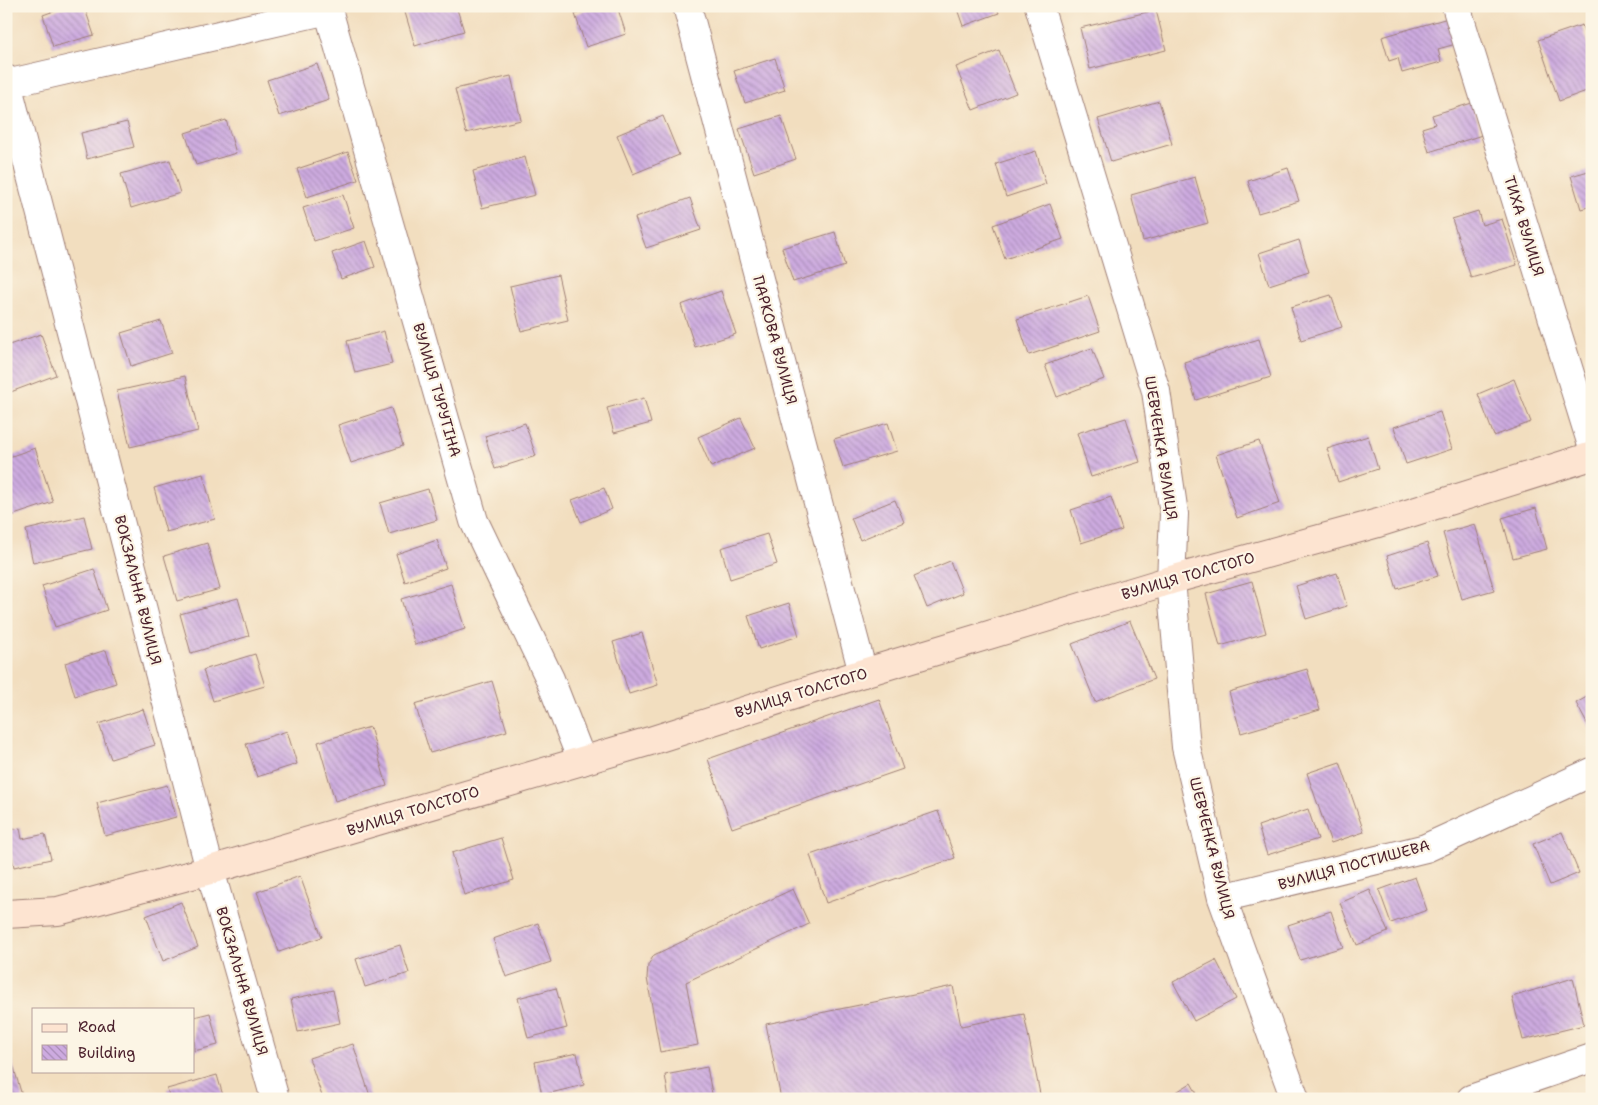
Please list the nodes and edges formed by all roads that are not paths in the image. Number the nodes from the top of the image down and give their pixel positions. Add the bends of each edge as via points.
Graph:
1 (687, 6) edge
2 (1038, 6) edge
3 (1456, 6) edge
4 (328, 8) edge
5 (7, 82) edge
6 (1592, 445) edge
7 (1592, 456) edge
8 (1171, 580) junction
9 (864, 673) junction
10 (582, 760) junction
11 (1592, 772) edge
12 (210, 870) junction
13 (1222, 898) junction
14 (6, 914) edge
15 (1592, 1058) edge
16 (275, 1099) edge
17 (1295, 1099) edge
18 (1471, 1099) edge

1 - 9 street, ПАРКОВА ВУЛИЦЯ
2 - 8 street, ШЕВЧЕНКА ВУЛИЦЯ via 1156,391 1174,514
3 - 6 street, ТИХА ВУЛИЦЯ
4 - 5 street
4 - 10 street, ВУЛИЦЯ ТУРУТІНА via 474,521 550,679
5 - 12 street, ВОКЗАЛЬНА ВУЛИЦЯ
7 - 8 street, ВУЛИЦЯ ТОЛСТОГО via 1378,523
8 - 9 street, ВУЛИЦЯ ТОЛСТОГО
8 - 13 street, ШЕВЧЕНКА ВУЛИЦЯ via 1186,747
9 - 10 street, ВУЛИЦЯ ТОЛСТОГО
10 - 12 street, ВУЛИЦЯ ТОЛСТОГО
11 - 13 street, ВУЛИЦЯ ПОСТИШЕВА via 1426,848
12 - 14 street, ВУЛИЦЯ ТОЛСТОГО via 58,911
12 - 16 street, ВОКЗАЛЬНА ВУЛИЦЯ
13 - 17 street, ШЕВЧЕНКА ВУЛИЦЯ
15 - 18 street

